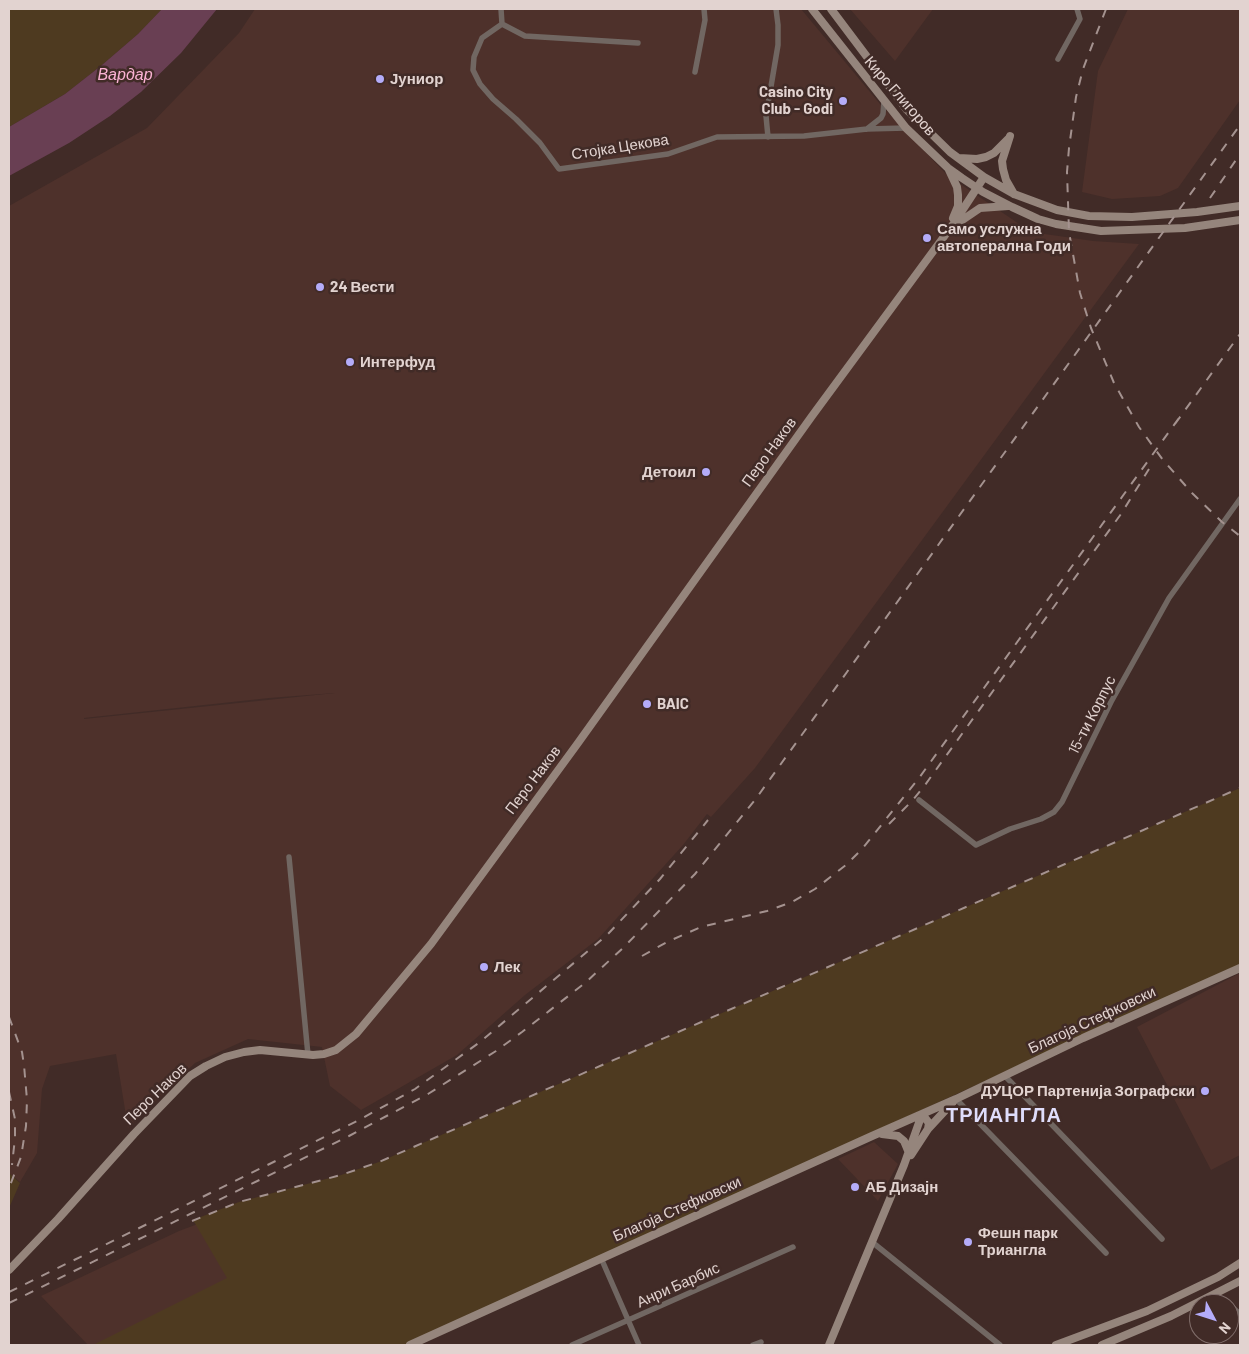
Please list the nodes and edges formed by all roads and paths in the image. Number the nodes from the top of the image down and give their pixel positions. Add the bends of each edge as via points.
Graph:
1 (501, 9) edge
2 (704, 9) edge
3 (776, 9) edge
4 (812, 9) edge
5 (831, 9) edge
6 (1077, 9) edge
7 (502, 24) junction
8 (638, 43) dead end
9 (1058, 59) dead end
10 (695, 72) dead end
11 (884, 101) junction
12 (906, 128) junction
13 (867, 129) junction
14 (768, 137) junction
15 (957, 157) junction
16 (948, 168) junction
17 (984, 177) junction
18 (977, 188) junction
19 (1014, 194) junction
20 (1240, 206) edge
21 (1012, 207) junction
22 (1240, 220) edge
23 (948, 231) junction
24 (1240, 498) edge
25 (919, 800) dead end
26 (289, 857) dead end
27 (1240, 968) edge
28 (308, 1055) junction
29 (1005, 1076) junction
30 (956, 1099) junction
31 (922, 1114) junction
32 (928, 1129) junction
33 (877, 1134) junction
34 (909, 1152) junction
35 (904, 1166) junction
36 (1162, 1239) dead end
37 (872, 1242) junction
38 (793, 1247) dead end
39 (1106, 1253) dead end
40 (601, 1258) junction
41 (1240, 1263) edge
42 (9, 1270) edge
43 (1240, 1281) edge
44 (628, 1320) junction
45 (761, 1342) dead end
46 (410, 1345) edge
47 (572, 1345) edge
48 (639, 1345) edge
49 (753, 1345) edge
50 (830, 1345) edge
51 (1000, 1345) edge
52 (1054, 1345) edge
53 (1102, 1345) edge

1 - 7 street
2 - 10 street via 705,20
3 - 14 street via 778,46 766,116
4 - 11 street, Киро Глигоров
5 - 15 street, Киро Глигоров via 907,110
6 - 9 street via 1080,19
7 - 8 street via 525,36
7 - 14 street, Стојка Цекова via 482,38 474,57 473,70 493,99 516,119 560,168 668,154 717,137
11 - 12 street, Киро Глигоров
11 - 13 street via 881,118
12 - 13 street, Стојка Цекова
12 - 16 street, Киро Глигоров
13 - 14 street, Стојка Цекова
15 - 17 street, Киро Глигоров
15 - 19 street via 986,157 1010,136 1002,161 1006,180
16 - 18 street, Киро Глигоров
16 - 23 street via 958,187 958,206
17 - 18 street, Перо Наков
17 - 19 street, Киро Глигоров
18 - 21 street, Киро Глигоров
18 - 23 street, Перо Наков
19 - 20 street, Киро Глигоров via 1057,210 1089,216 1132,217
21 - 22 street, Киро Глигоров via 1056,224 1100,231 1185,228
21 - 23 street via 980,208
23 - 28 street, Перо Наков via 416,964 345,1044 324,1054
24 - 25 street, 15-ти Корпус via 1169,598 1054,812 976,845
26 - 28 street
27 - 29 street, Благоја Стефковски
28 - 42 street, Перо Наков via 260,1050 244,1052 225,1056 190,1076
29 - 30 street, Благоја Стефковски
29 - 36 street
30 - 31 street, Благоја Стефковски
30 - 32 street
30 - 39 street
31 - 32 street via 929,1123
31 - 33 street, Благоја Стефковски
31 - 34 street
32 - 35 street
33 - 34 street via 898,1136 904,1140
33 - 40 street, Благоја Стефковски
34 - 35 street
35 - 37 street
37 - 50 street
37 - 51 street
38 - 44 street, Анри Барбис
40 - 44 street
40 - 46 street, Благоја Стефковски
41 - 52 street via 1147,1311
43 - 53 street via 1171,1316
44 - 47 street, Анри Барбис
44 - 48 street
45 - 49 street

